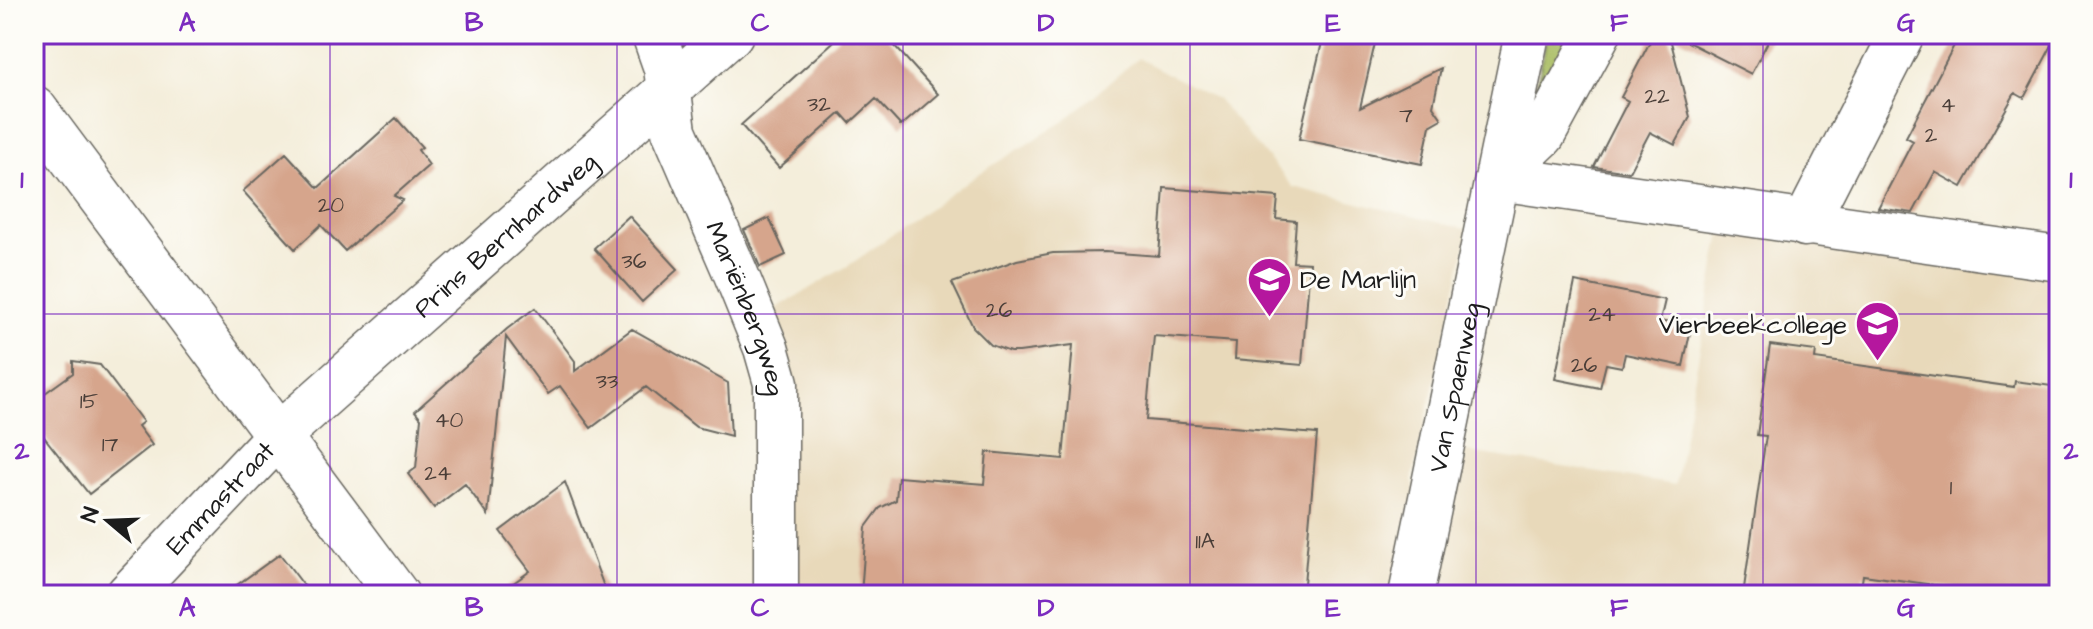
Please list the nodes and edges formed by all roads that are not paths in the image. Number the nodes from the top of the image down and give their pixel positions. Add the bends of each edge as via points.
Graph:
1 (654, 34) edge
2 (731, 34) edge
3 (1527, 34) edge
4 (1598, 34) edge
5 (1902, 34) edge
6 (670, 90) junction
7 (34, 108) edge
8 (1498, 178) junction
9 (1805, 224) junction
10 (2059, 259) edge
11 (278, 436) junction
12 (128, 595) edge
13 (397, 595) edge
14 (776, 595) edge
15 (1411, 595) edge

1 - 6 street, Mariënbergweg
2 - 6 street, Prins Bernhardweg
3 - 8 street, Van Spaenweg
4 - 8 street via 1543,135
5 - 9 street
6 - 11 street, Prins Bernhardweg
6 - 14 street, Mariënbergweg via 674,131 776,383
7 - 11 street
8 - 9 street
8 - 15 street, Van Spaenweg
9 - 10 street
11 - 12 street, Emmastraat
11 - 13 street

